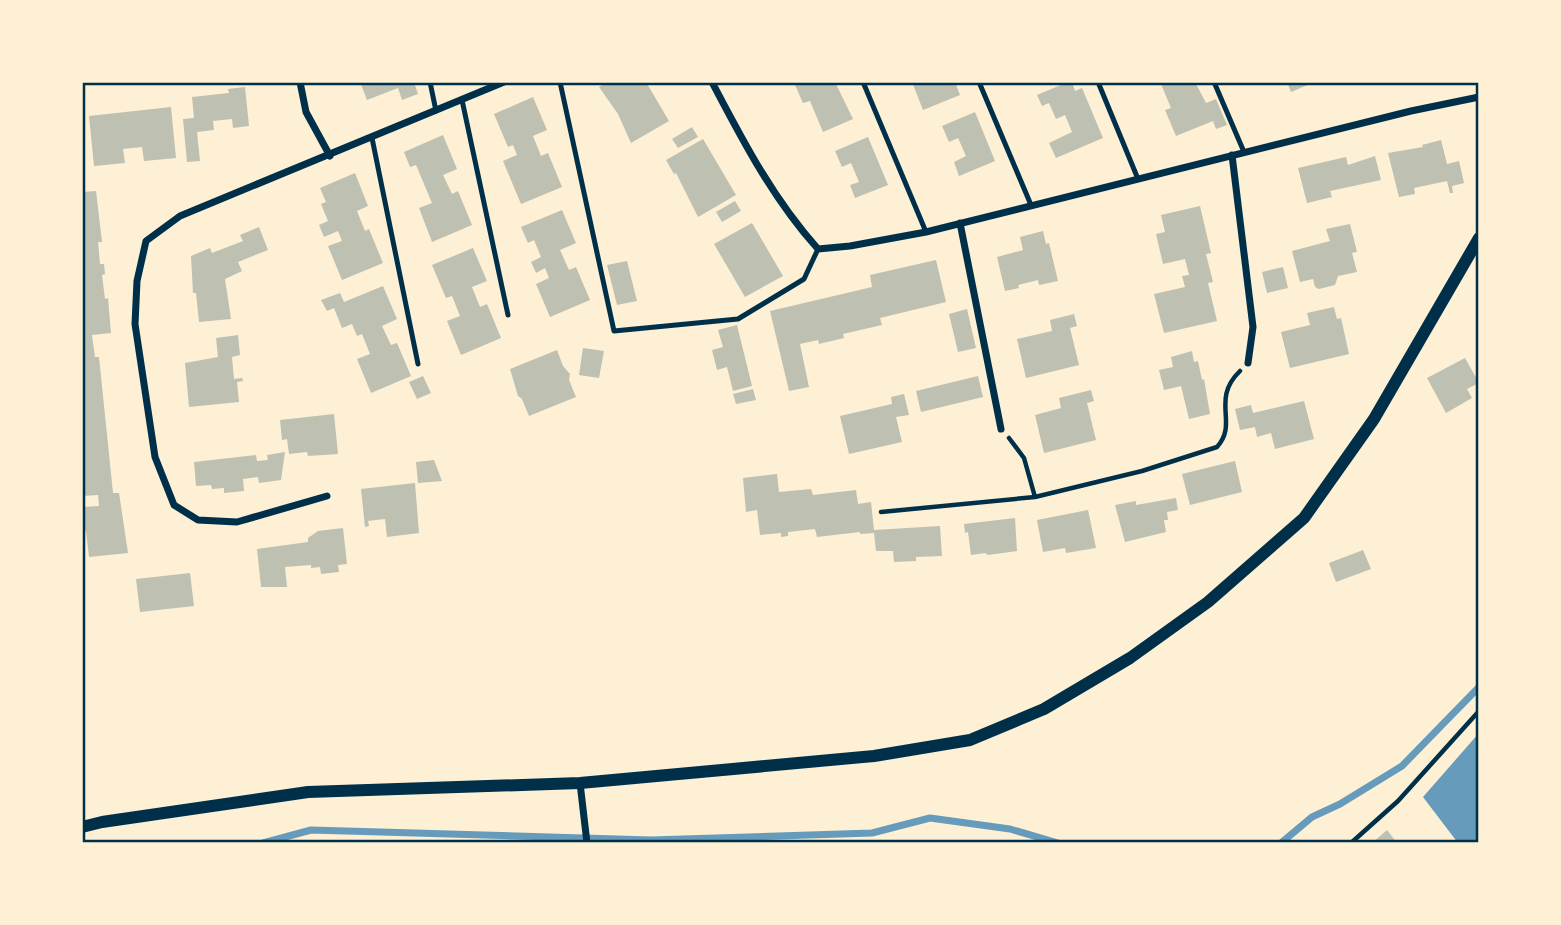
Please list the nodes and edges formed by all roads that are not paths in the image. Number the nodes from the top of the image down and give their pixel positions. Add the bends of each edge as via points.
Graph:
1 (300, 82) edge
2 (429, 82) edge
3 (504, 82) edge
4 (560, 82) edge
5 (712, 82) edge
6 (863, 82) edge
7 (979, 82) edge
8 (1098, 82) edge
9 (1214, 82) edge
10 (1479, 97) edge
11 (462, 100) junction
12 (436, 111) junction
13 (372, 138) junction
14 (1244, 152) junction
15 (1233, 155) junction
16 (330, 156) junction
17 (1138, 179) junction
18 (1031, 205) junction
19 (960, 223) junction
20 (926, 232) junction
21 (1479, 238) edge
22 (818, 249) junction
23 (508, 315) dead end
24 (1248, 363) road end
25 (418, 364) dead end
26 (1002, 429) road end
27 (327, 496) dead end
28 (580, 783) junction
29 (82, 827) edge
30 (587, 843) edge

1 - 16 street via 306,113
2 - 12 lane
3 - 11 street
4 - 22 lane via 614,331 738,319 804,279
5 - 22 street via 762,175 792,221
6 - 20 lane
7 - 18 lane
8 - 17 lane
9 - 14 lane
10 - 14 street
11 - 12 street
11 - 23 lane
12 - 13 street
13 - 16 street
13 - 25 lane
14 - 15 street
15 - 17 street
15 - 24 street via 1253,327
16 - 27 street via 180,216 146,241 137,281 135,324 155,457 174,505 198,520 237,522
17 - 18 street
18 - 19 street
19 - 20 street
19 - 26 street
20 - 22 street
21 - 28 street via 1374,419 1304,517 1208,602 1119,665 1044,709 970,740 874,756
28 - 29 street via 308,792
28 - 30 street

